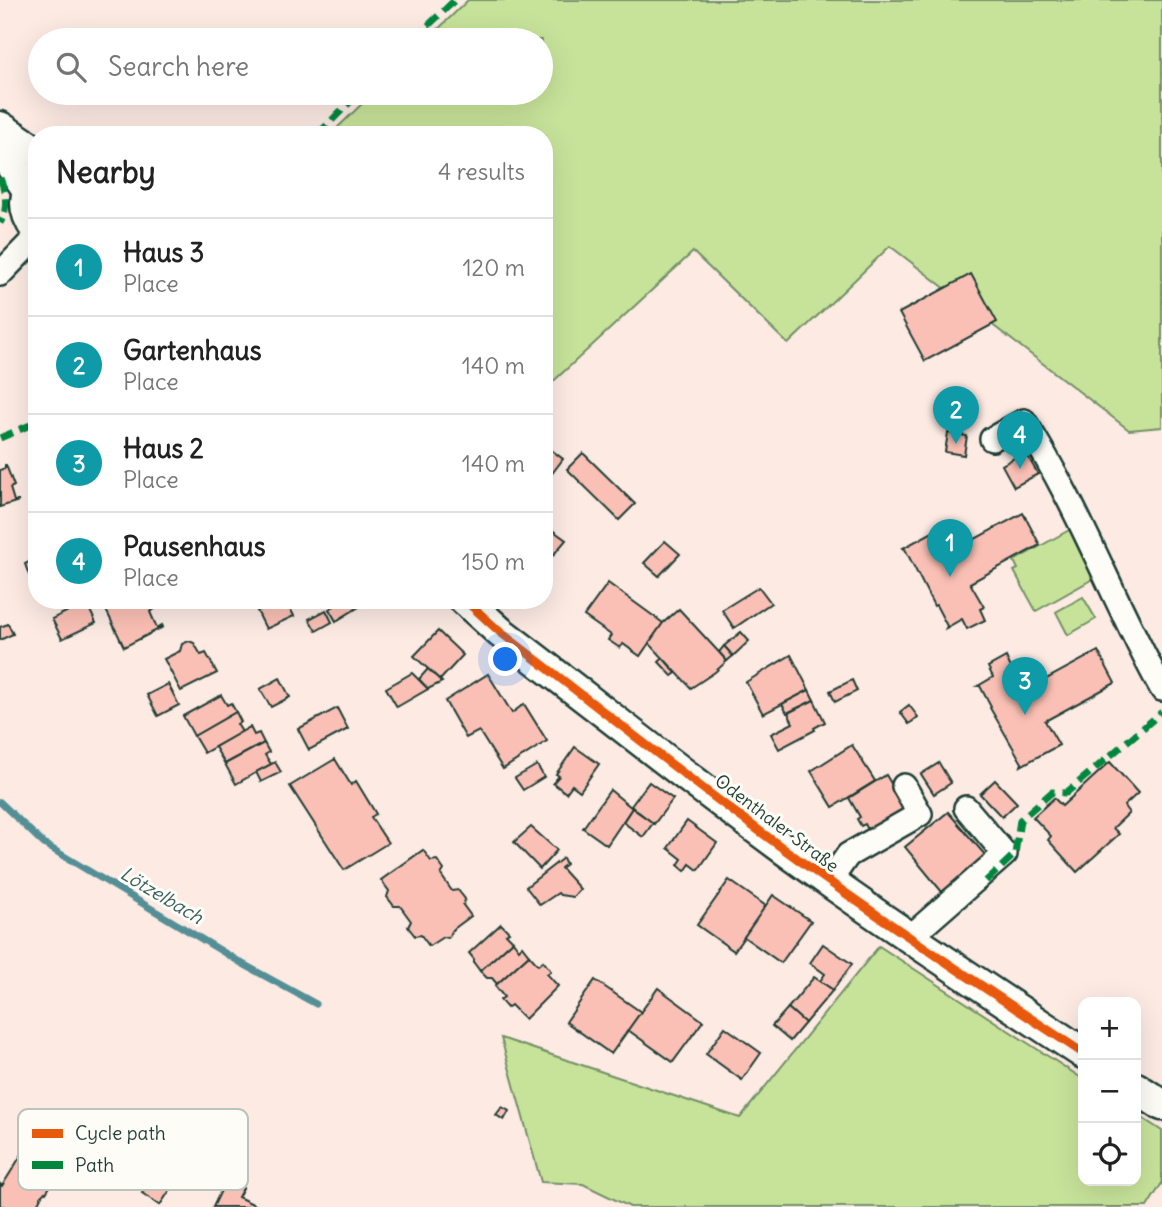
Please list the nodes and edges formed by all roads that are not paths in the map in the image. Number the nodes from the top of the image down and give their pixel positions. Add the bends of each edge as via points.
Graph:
1 (0, 127) edge
2 (28, 146) edge
3 (0, 149) edge
4 (28, 179) edge
5 (28, 245) edge
6 (0, 274) edge
7 (992, 439) dead end
8 (475, 609) edge
9 (1162, 690) edge
10 (904, 786) dead end
11 (966, 808) dead end
12 (829, 881) junction
13 (909, 938) junction
14 (1078, 1050) edge
15 (1141, 1091) edge
16 (1162, 1105) edge

1 - 2 main road
3 - 4 main road
5 - 6 street
7 - 9 street via 1024,421 1080,522
8 - 12 main road, Odenthaler Straße
10 - 12 street via 920,814 848,855
11 - 13 street via 1005,853
12 - 13 main road, Odenthaler Straße
13 - 14 main road, Odenthaler Straße
15 - 16 main road

